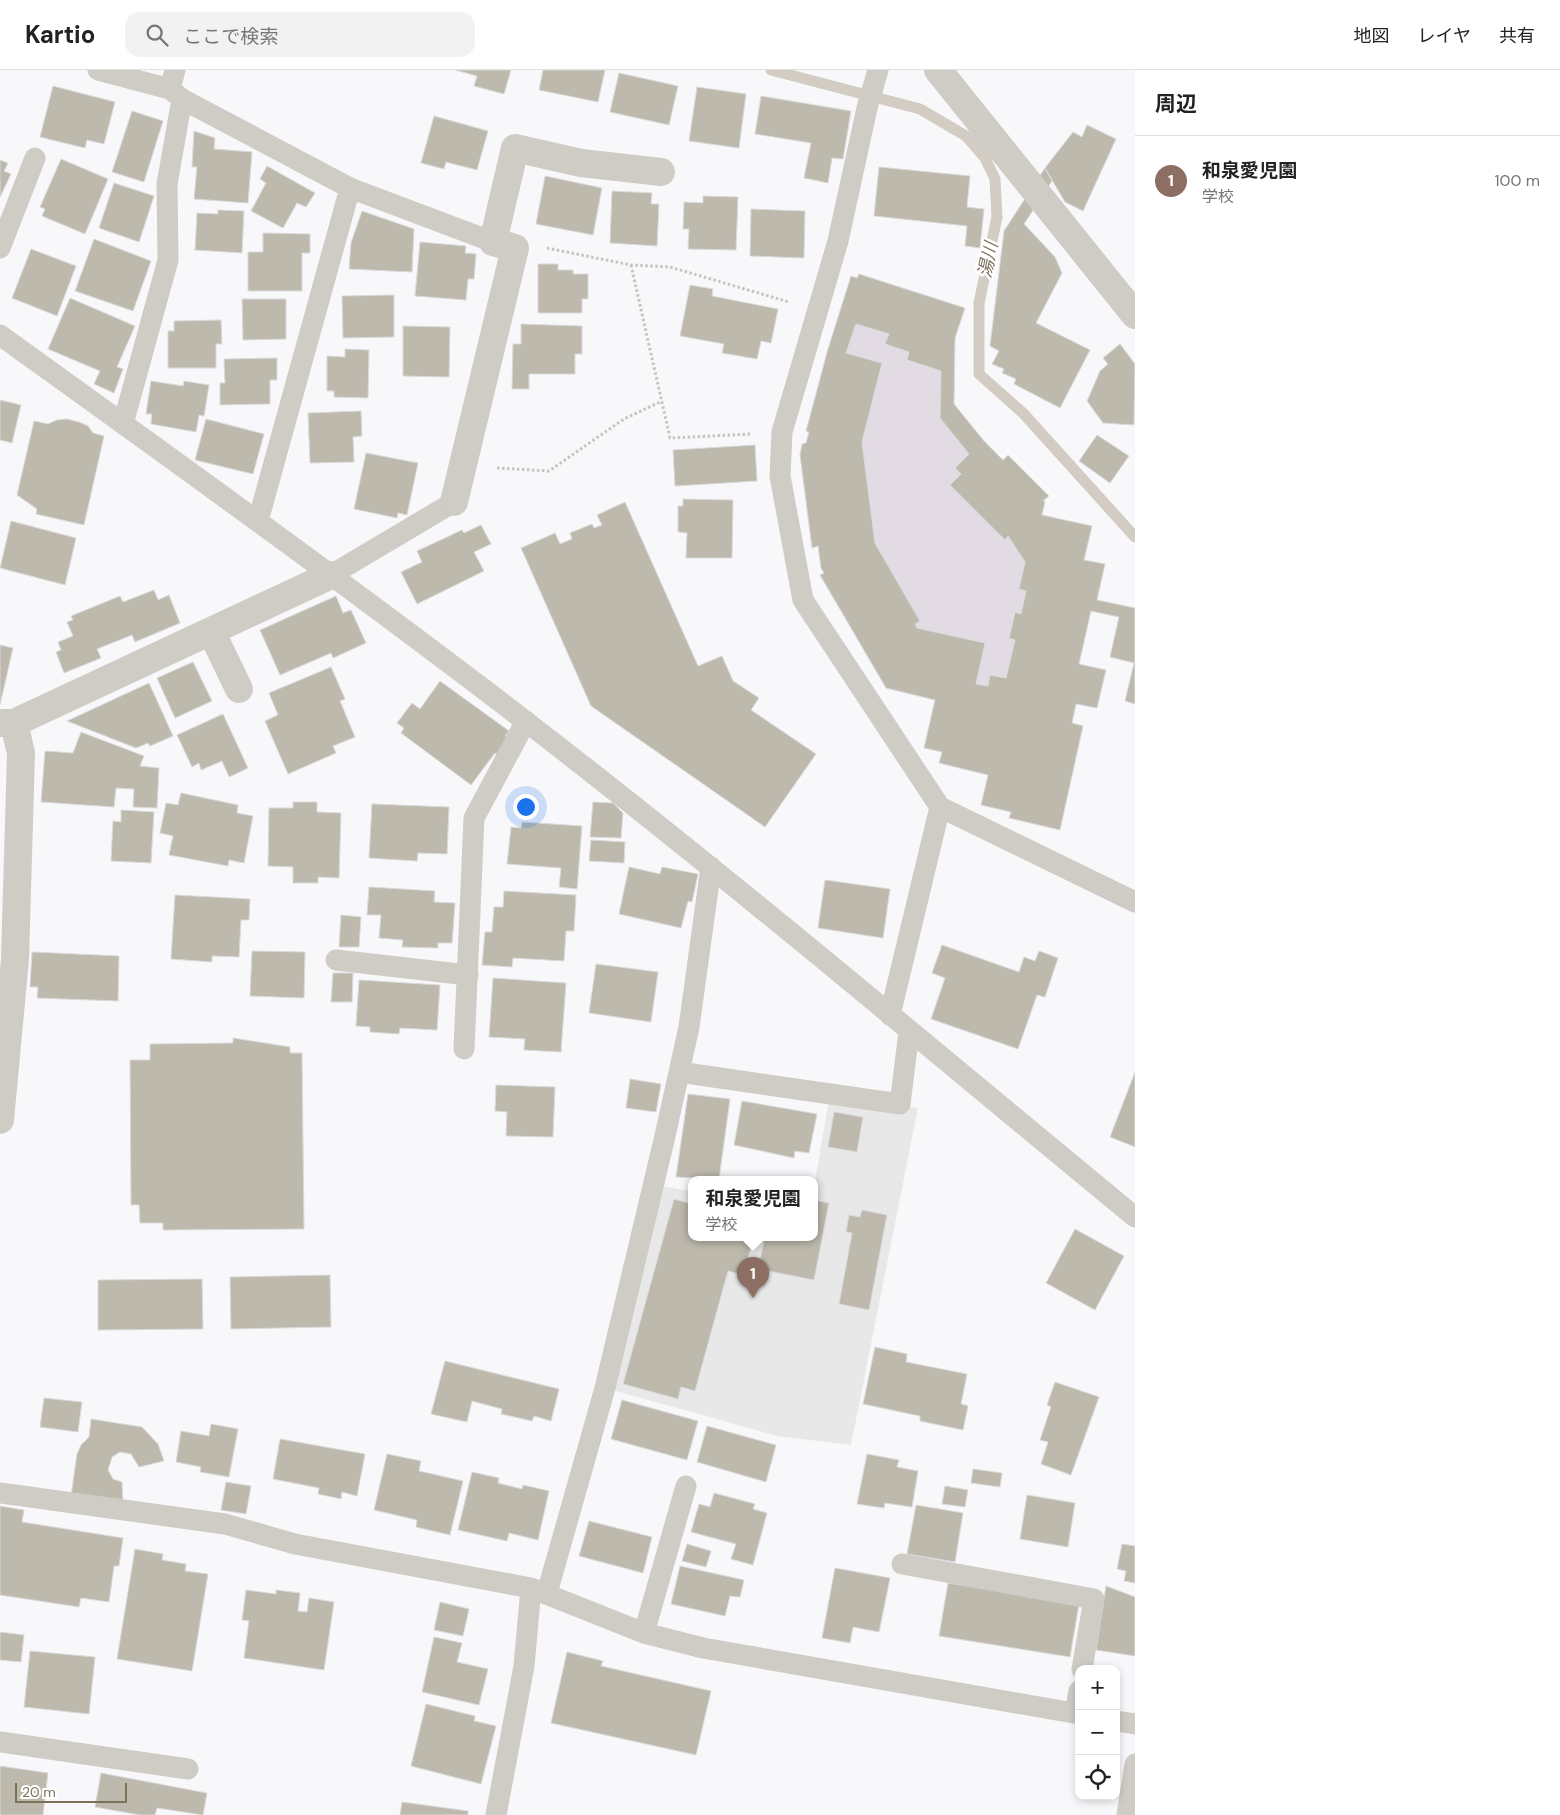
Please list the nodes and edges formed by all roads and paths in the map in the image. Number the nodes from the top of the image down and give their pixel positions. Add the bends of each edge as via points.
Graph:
1 (98, 70) edge
2 (938, 70) edge
3 (876, 76) edge
4 (176, 86) edge
5 (35, 158) dead end
6 (660, 172) dead end
7 (350, 188) junction
8 (504, 245) junction
9 (0, 248) edge
10 (632, 265) junction
11 (817, 311) junction
12 (1135, 315) edge
13 (0, 335) edge
14 (662, 401) junction
15 (123, 424) junction
16 (782, 432) junction
17 (463, 466) junction
18 (454, 502) joint
19 (258, 521) junction
20 (332, 575) junction
21 (212, 633) junction
22 (239, 689) dead end
23 (526, 722) junction
24 (7, 723) edge
25 (940, 806) junction
26 (710, 867) junction
27 (1135, 902) edge
28 (336, 960) dead end
29 (468, 975) junction
30 (890, 1015) junction
31 (910, 1032) junction
32 (464, 1049) dead end
33 (679, 1072) junction
34 (0, 1120) edge
35 (1135, 1217) edge
36 (686, 1486) dead end
37 (0, 1493) edge
38 (902, 1564) dead end
39 (539, 1591) junction
40 (644, 1633) junction
41 (1083, 1665) edge
42 (1075, 1713) edge
43 (1120, 1722) edge
44 (1135, 1724) edge
45 (0, 1742) edge
46 (1135, 1764) edge
47 (188, 1769) dead end
48 (496, 1815) edge
49 (1127, 1815) edge

1 - 4 lane
2 - 12 street
3 - 11 lane via 838,241
4 - 7 lane
4 - 15 lane via 167,184 168,260
5 - 9 lane
6 - 8 street via 582,162 515,148
7 - 8 lane
7 - 19 lane
8 - 10 path via 530,245
8 - 17 street
10 - 11 path via 670,267
10 - 14 path
11 - 16 lane
13 - 15 lane
14 - 16 path via 670,438
14 - 17 path via 624,420 549,471
15 - 19 lane
16 - 25 lane via 780,476 803,600
17 - 18 street
18 - 20 lane
19 - 20 lane
20 - 21 street
20 - 23 lane
21 - 22 street
21 - 24 street
23 - 26 lane
23 - 29 lane via 474,818
24 - 34 street via 21,753 15,959
25 - 27 lane
25 - 30 lane
26 - 30 lane
26 - 33 lane via 689,1027
28 - 29 lane
29 - 32 lane
30 - 31 lane
31 - 33 lane via 900,1104
31 - 35 lane
33 - 39 lane via 605,1388
36 - 40 lane
37 - 39 lane via 225,1524 295,1544
38 - 41 lane via 1094,1599
39 - 40 lane
39 - 48 lane
40 - 42 lane via 703,1648
43 - 44 lane
45 - 47 lane
46 - 49 lane

